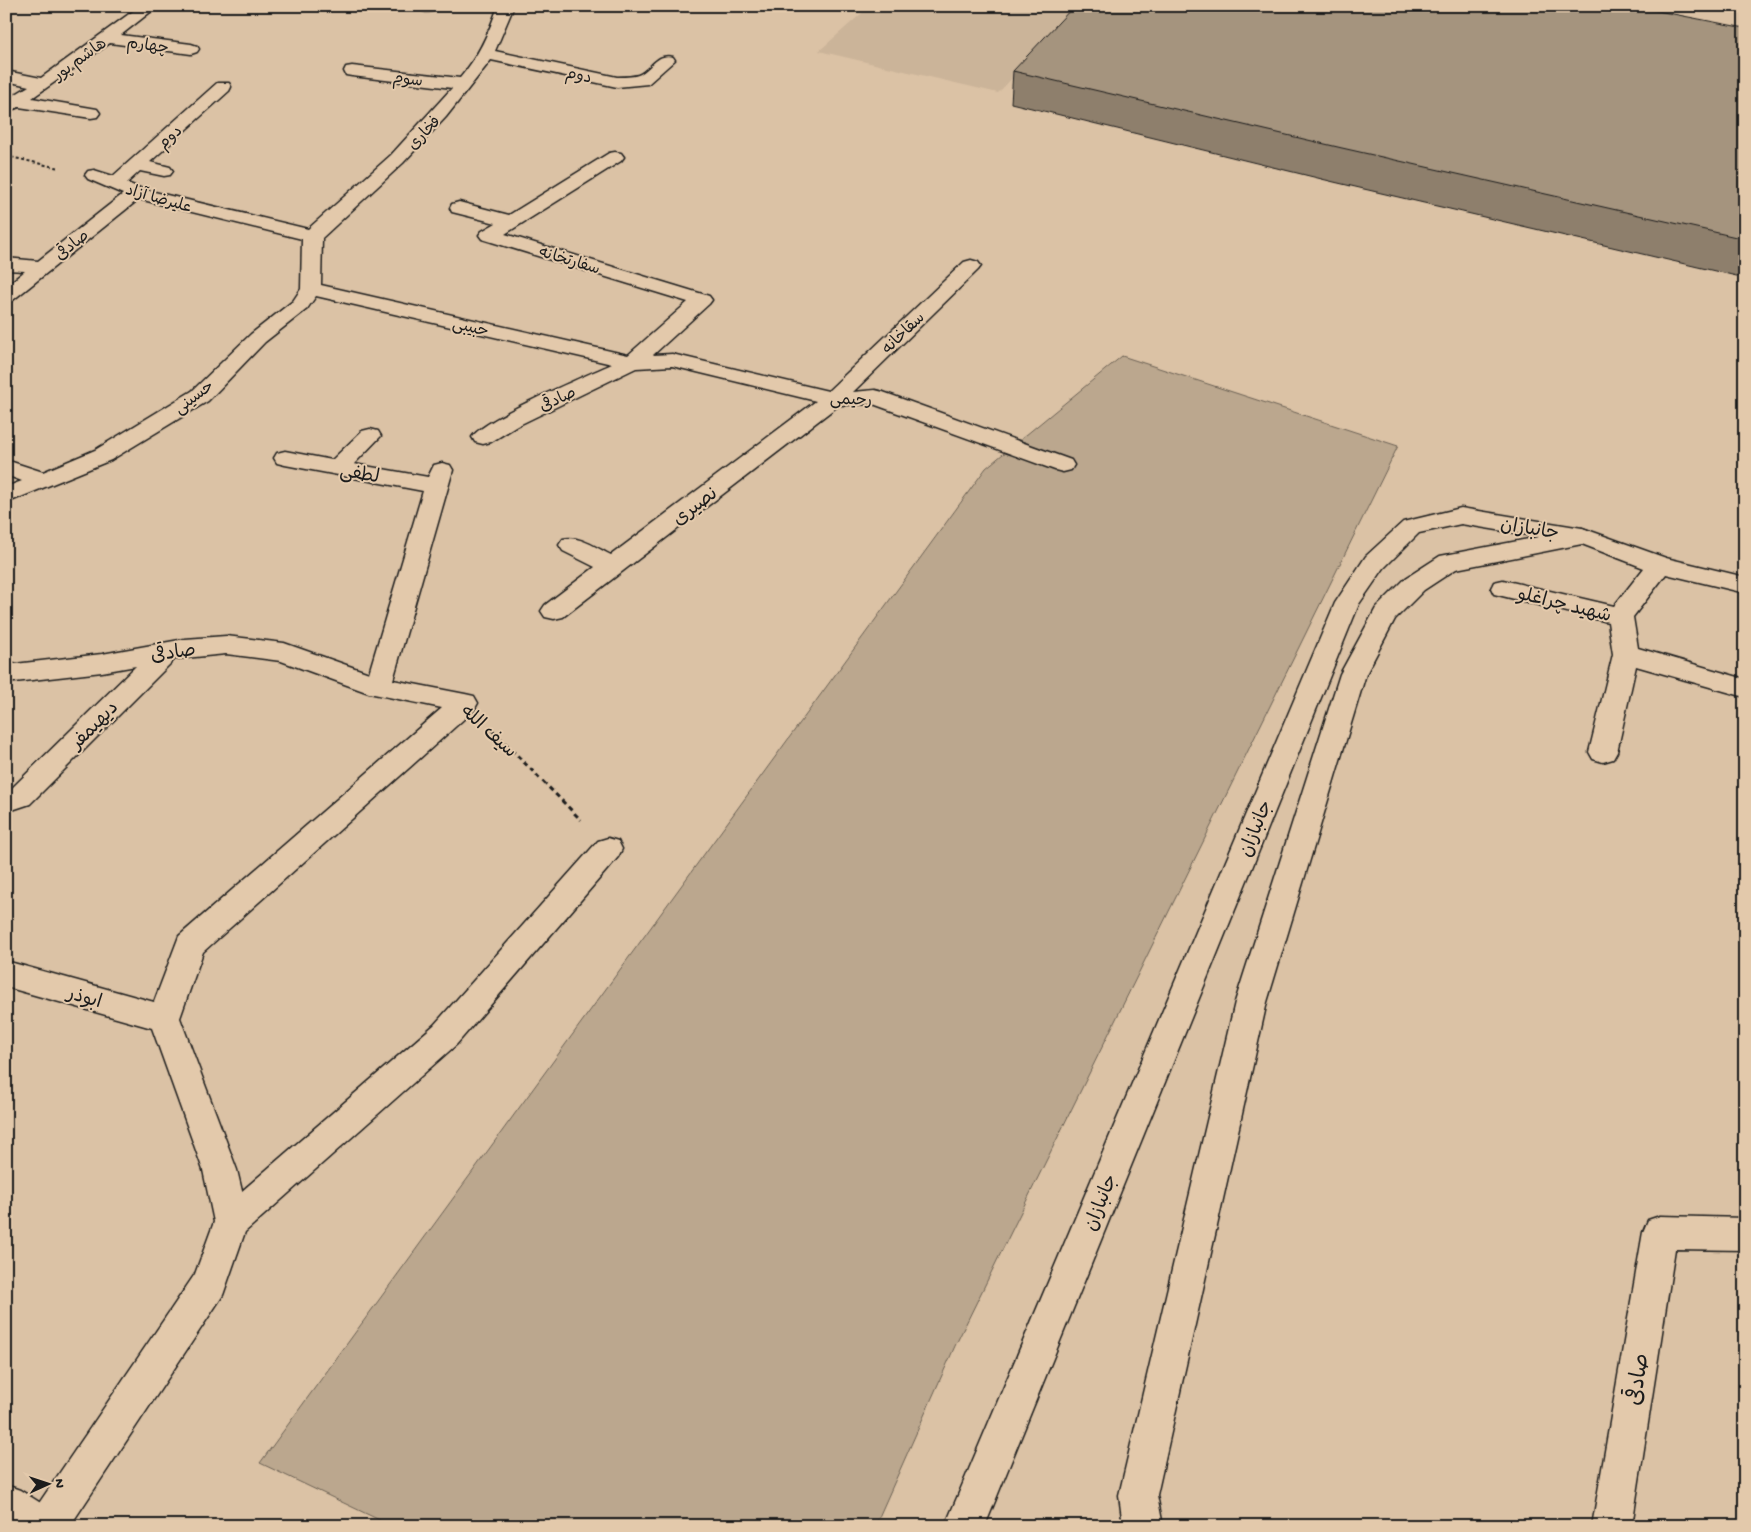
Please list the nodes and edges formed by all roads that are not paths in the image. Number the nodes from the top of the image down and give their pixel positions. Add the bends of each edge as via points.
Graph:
1 (150, 6) edge
2 (506, 6) edge
3 (106, 38) junction
4 (190, 50) dead end
5 (485, 54) junction
6 (667, 60) dead end
7 (352, 71) dead end
8 (6, 76) edge
9 (44, 84) junction
10 (464, 84) junction
11 (223, 87) dead end
12 (11, 104) edge
13 (91, 113) dead end
14 (615, 157) dead end
15 (136, 165) junction
16 (164, 171) dead end
17 (94, 175) road end
18 (115, 184) junction
19 (136, 193) junction
20 (458, 208) dead end
21 (512, 221) junction
22 (312, 236) junction
23 (6, 264) edge
24 (971, 266) dead end
25 (43, 267) junction
26 (311, 289) junction
27 (6, 296) edge
28 (632, 362) junction
29 (833, 399) junction
30 (370, 436) dead end
31 (483, 438) dead end
32 (285, 458) dead end
33 (1063, 465) dead end
34 (6, 467) edge
35 (336, 468) junction
36 (43, 480) junction
37 (6, 496) edge
38 (1582, 536) junction
39 (571, 545) dead end
40 (1660, 565) junction
41 (614, 567) junction
42 (1745, 585) edge
43 (1503, 588) dead end
44 (554, 611) dead end
45 (1620, 616) junction
46 (166, 652) junction
47 (1626, 654) junction
48 (337, 672) joint
49 (6, 674) edge
50 (378, 686) junction
51 (1745, 688) edge
52 (1603, 752) dead end
53 (13, 799) edge
54 (608, 849) road end
55 (6, 974) edge
56 (164, 1018) junction
57 (231, 1222) junction
58 (1745, 1234) edge
59 (6, 1504) edge
60 (41, 1526) edge
61 (47, 1526) edge
62 (965, 1526) edge
63 (1143, 1526) edge
64 (1612, 1526) edge

1 - 3 street, هاشم پور
2 - 5 street, فخاری
3 - 4 street, چهارم
3 - 9 street, هاشم پور
5 - 6 street, دوم via 617,82 642,80
5 - 10 street, فخاری
7 - 10 street, سوم
8 - 9 street
9 - 12 street, هاشم پور
10 - 22 street, فخاری via 397,160
11 - 15 street, دوم
12 - 13 street
14 - 21 street, سفارتخانه
15 - 16 street
15 - 18 street, دوم
17 - 18 street, علیرضا آزاد
18 - 19 street, علیرضا آزاد
19 - 22 street, علیرضا آزاد
19 - 25 street, صادقی
20 - 21 street
21 - 28 street, سفارتخانه via 489,235 702,300
22 - 26 street
23 - 25 street
24 - 29 street, سقاخانه
25 - 27 street, صادقی
26 - 28 street, حبیبی
26 - 36 street, حسینی via 300,305 258,338 200,396 103,455
28 - 29 street, رحیمی via 672,360
28 - 31 street, صادقی via 509,421
29 - 33 street, رحیمی via 875,397
29 - 41 street, نصیری
30 - 35 street
32 - 35 street, لطفی
34 - 36 street
35 - 50 street, لطفی via 439,478
36 - 37 street, حسینی
38 - 40 street
38 - 62 street, جانبازان via 1461,516 1411,527 1375,562 1347,603
38 - 63 street, جانبازان via 1448,562 1415,584 1385,614 1353,674 1251,1002 1138,1495
39 - 41 street
40 - 42 street
40 - 45 street
41 - 44 street, نصیری
43 - 45 street, شهید چراغلو
45 - 47 street, شهید چراغلو
46 - 48 street, صادقی via 226,645 284,652
46 - 49 street, صادقی
46 - 53 street, دیهیمفر
47 - 51 street
47 - 52 street, شهید چراغلو
48 - 50 street, سیف الله
50 - 56 street, سیف الله via 465,703 190,945
54 - 57 street via 445,1035
55 - 56 street, ابوذر
56 - 57 street via 220,1170
57 - 61 street via 210,1283
58 - 64 street, صادقی via 1660,1232
59 - 60 street

